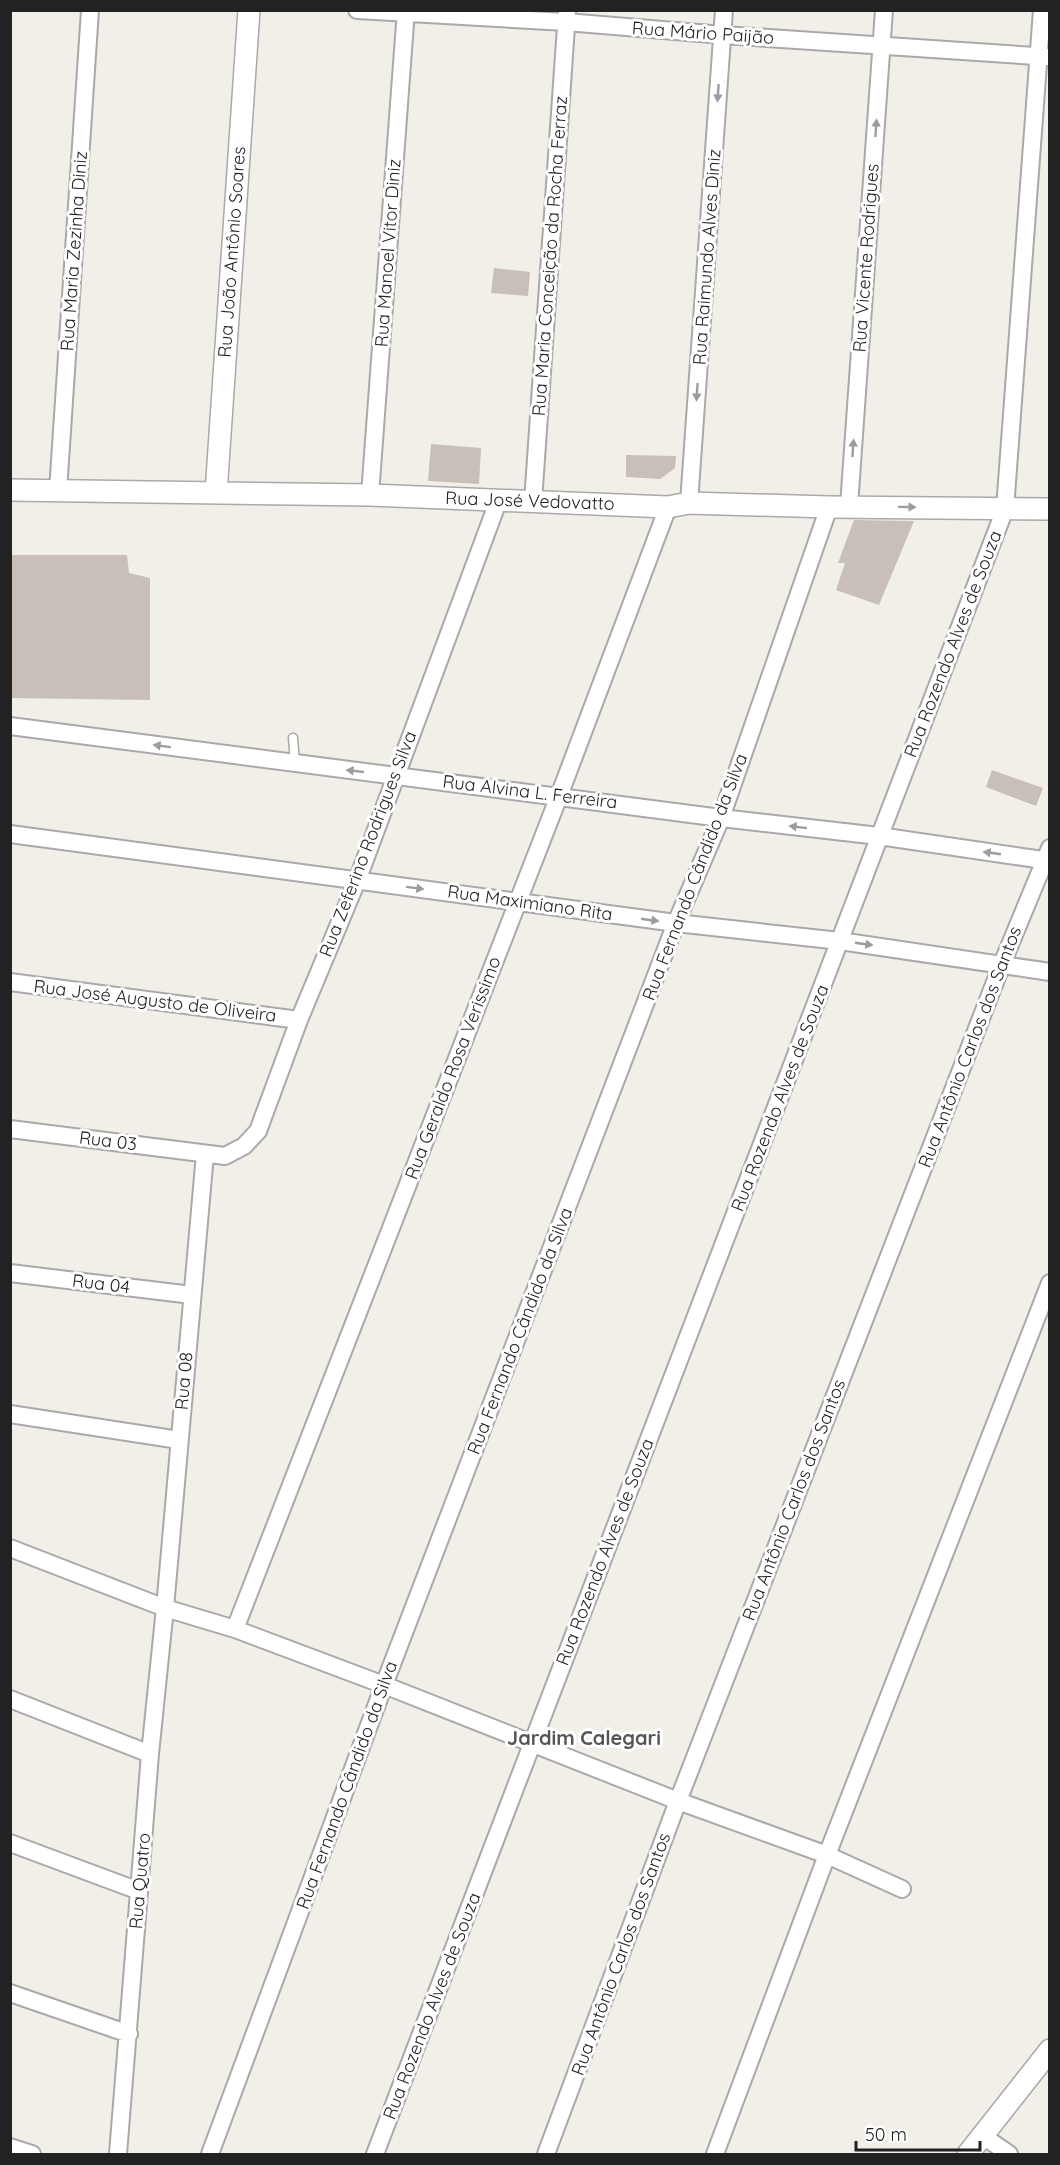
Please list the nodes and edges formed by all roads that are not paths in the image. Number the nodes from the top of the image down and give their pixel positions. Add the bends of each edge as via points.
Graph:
1 (90, 10) edge
2 (249, 10) edge
3 (357, 10) edge
4 (724, 10) edge
5 (884, 10) edge
6 (1042, 10) edge
7 (406, 13) edge
8 (566, 16) edge
9 (723, 35) junction
10 (882, 45) junction
11 (1044, 56) edge
12 (10, 490) edge
13 (58, 491) junction
14 (216, 493) junction
15 (370, 495) junction
16 (499, 499) junction
17 (533, 502) junction
18 (689, 502) junction
19 (668, 507) junction
20 (839, 507) junction
21 (1005, 509) junction
22 (1050, 509) edge
23 (10, 726) edge
24 (293, 738) dead end
25 (295, 763) junction
26 (395, 775) junction
27 (560, 796) junction
28 (722, 818) junction
29 (10, 834) edge
30 (879, 836) junction
31 (1048, 857) edge
32 (357, 881) junction
33 (518, 901) junction
34 (676, 923) junction
35 (840, 941) junction
36 (1002, 964) junction
37 (1050, 972) edge
38 (10, 982) edge
39 (299, 1020) junction
40 (10, 1129) edge
41 (205, 1154) junction
42 (10, 1273) edge
43 (1050, 1283) edge
44 (192, 1294) junction
45 (10, 1414) edge
46 (179, 1440) junction
47 (10, 1548) edge
48 (165, 1608) junction
49 (235, 1629) junction
50 (384, 1685) junction
51 (10, 1699) edge
52 (531, 1744) junction
53 (150, 1754) junction
54 (678, 1801) junction
55 (10, 1843) edge
56 (827, 1855) junction
57 (902, 1889) dead end
58 (139, 1891) junction
59 (10, 1993) edge
60 (129, 2034) junction
61 (1047, 2058) edge
62 (983, 2136) junction
63 (10, 2147) edge
64 (32, 2154) edge
65 (118, 2154) edge
66 (210, 2154) edge
67 (375, 2154) edge
68 (546, 2154) edge
69 (715, 2154) edge
70 (968, 2154) edge
71 (1009, 2154) edge

1 - 13 street, Rua Maria Zezinha Diniz
2 - 14 street, Rua João Antônio Soares
3 - 7 street, Rua Mário Paijão
4 - 9 street, Rua Raimundo Alves Diniz
5 - 10 street, Rua Vicente Rodrigues
6 - 11 street, Rua Rozendo Alves de Souza
7 - 8 street, Rua Mário Paijão
7 - 15 street, Rua Manoel Vitor Diniz
8 - 9 street, Rua Mário Paijão
8 - 17 street, Rua Maria Conceição da Rocha Ferraz
9 - 10 street, Rua Mário Paijão
9 -> 18 street, Rua Raimundo Alves Diniz
10 - 11 street, Rua Mário Paijão
20 -> 10 street, Rua Vicente Rodrigues
11 - 21 street, Rua Rozendo Alves de Souza
12 - 13 street, Rua José Vedovatto
13 - 14 street, Rua José Vedovatto
14 - 15 street, Rua José Vedovatto
15 - 16 street, Rua José Vedovatto
16 - 17 street, Rua José Vedovatto
16 - 26 street, Rua Zeferino Rodrigues Silva
17 - 19 street, Rua José Vedovatto
18 - 19 street, Rua José Vedovatto
18 - 20 street, Rua José Vedovatto
19 - 27 street, Rua Geraldo Rosa Verissimo
20 -> 21 street, Rua José Vedovatto
20 - 28 street, Rua Fernando Cândido da Silva
21 - 22 street, Rua José Vedovatto
21 - 30 street, Rua Rozendo Alves de Souza
25 -> 23 street, Rua Alvina L. Ferreira
24 - 25 lane
26 -> 25 street, Rua Alvina L. Ferreira
26 - 27 street, Rua Alvina L. Ferreira
26 - 32 street, Rua Zeferino Rodrigues Silva
27 - 28 street, Rua Alvina L. Ferreira
27 - 33 street, Rua Geraldo Rosa Verissimo
30 -> 28 street, Rua Alvina L. Ferreira
28 - 34 street, Rua Fernando Cândido da Silva
29 - 32 street, Rua Maximiano Rita
31 -> 30 street, Rua Alvina L. Ferreira
30 - 35 street, Rua Rozendo Alves de Souza
31 - 36 street, Rua Antônio Carlos dos Santos
32 -> 33 street, Rua Maximiano Rita
32 - 39 street, Rua Zeferino Rodrigues Silva
33 -> 34 street, Rua Maximiano Rita
33 - 49 street, Rua Geraldo Rosa Verissimo
34 - 35 street, Rua Maximiano Rita
34 - 50 street, Rua Fernando Cândido da Silva
35 -> 36 street, Rua Maximiano Rita
35 - 52 street, Rua Rozendo Alves de Souza
36 - 37 street, Rua Maximiano Rita
36 - 54 street, Rua Antônio Carlos dos Santos
38 - 39 street, Rua José Augusto de Oliveira
39 - 41 street, Rua Zeferino Rodrigues Silva via 258,1131 244,1146 225,1156
40 - 41 street, Rua 03
41 - 44 street, Rua 08
42 - 44 street, Rua 04
43 - 56 street
44 - 46 street, Rua 08
45 - 46 street
46 - 48 street, Rua 08
47 - 48 street
48 - 49 street
48 - 53 street, Rua Quatro
49 - 50 street
50 - 52 street
50 - 66 street, Rua Fernando Cândido da Silva
51 - 53 street
52 - 54 street
52 - 67 street, Rua Rozendo Alves de Souza
53 - 58 street, Rua Quatro
54 - 56 street
54 - 68 street, Rua Antônio Carlos dos Santos
55 - 58 street
56 - 57 street
56 - 69 street
58 - 60 street, Rua Quatro
59 - 60 street
60 - 65 street, Rua Quatro
61 - 62 street
62 - 70 street
62 - 71 street
63 - 64 street

